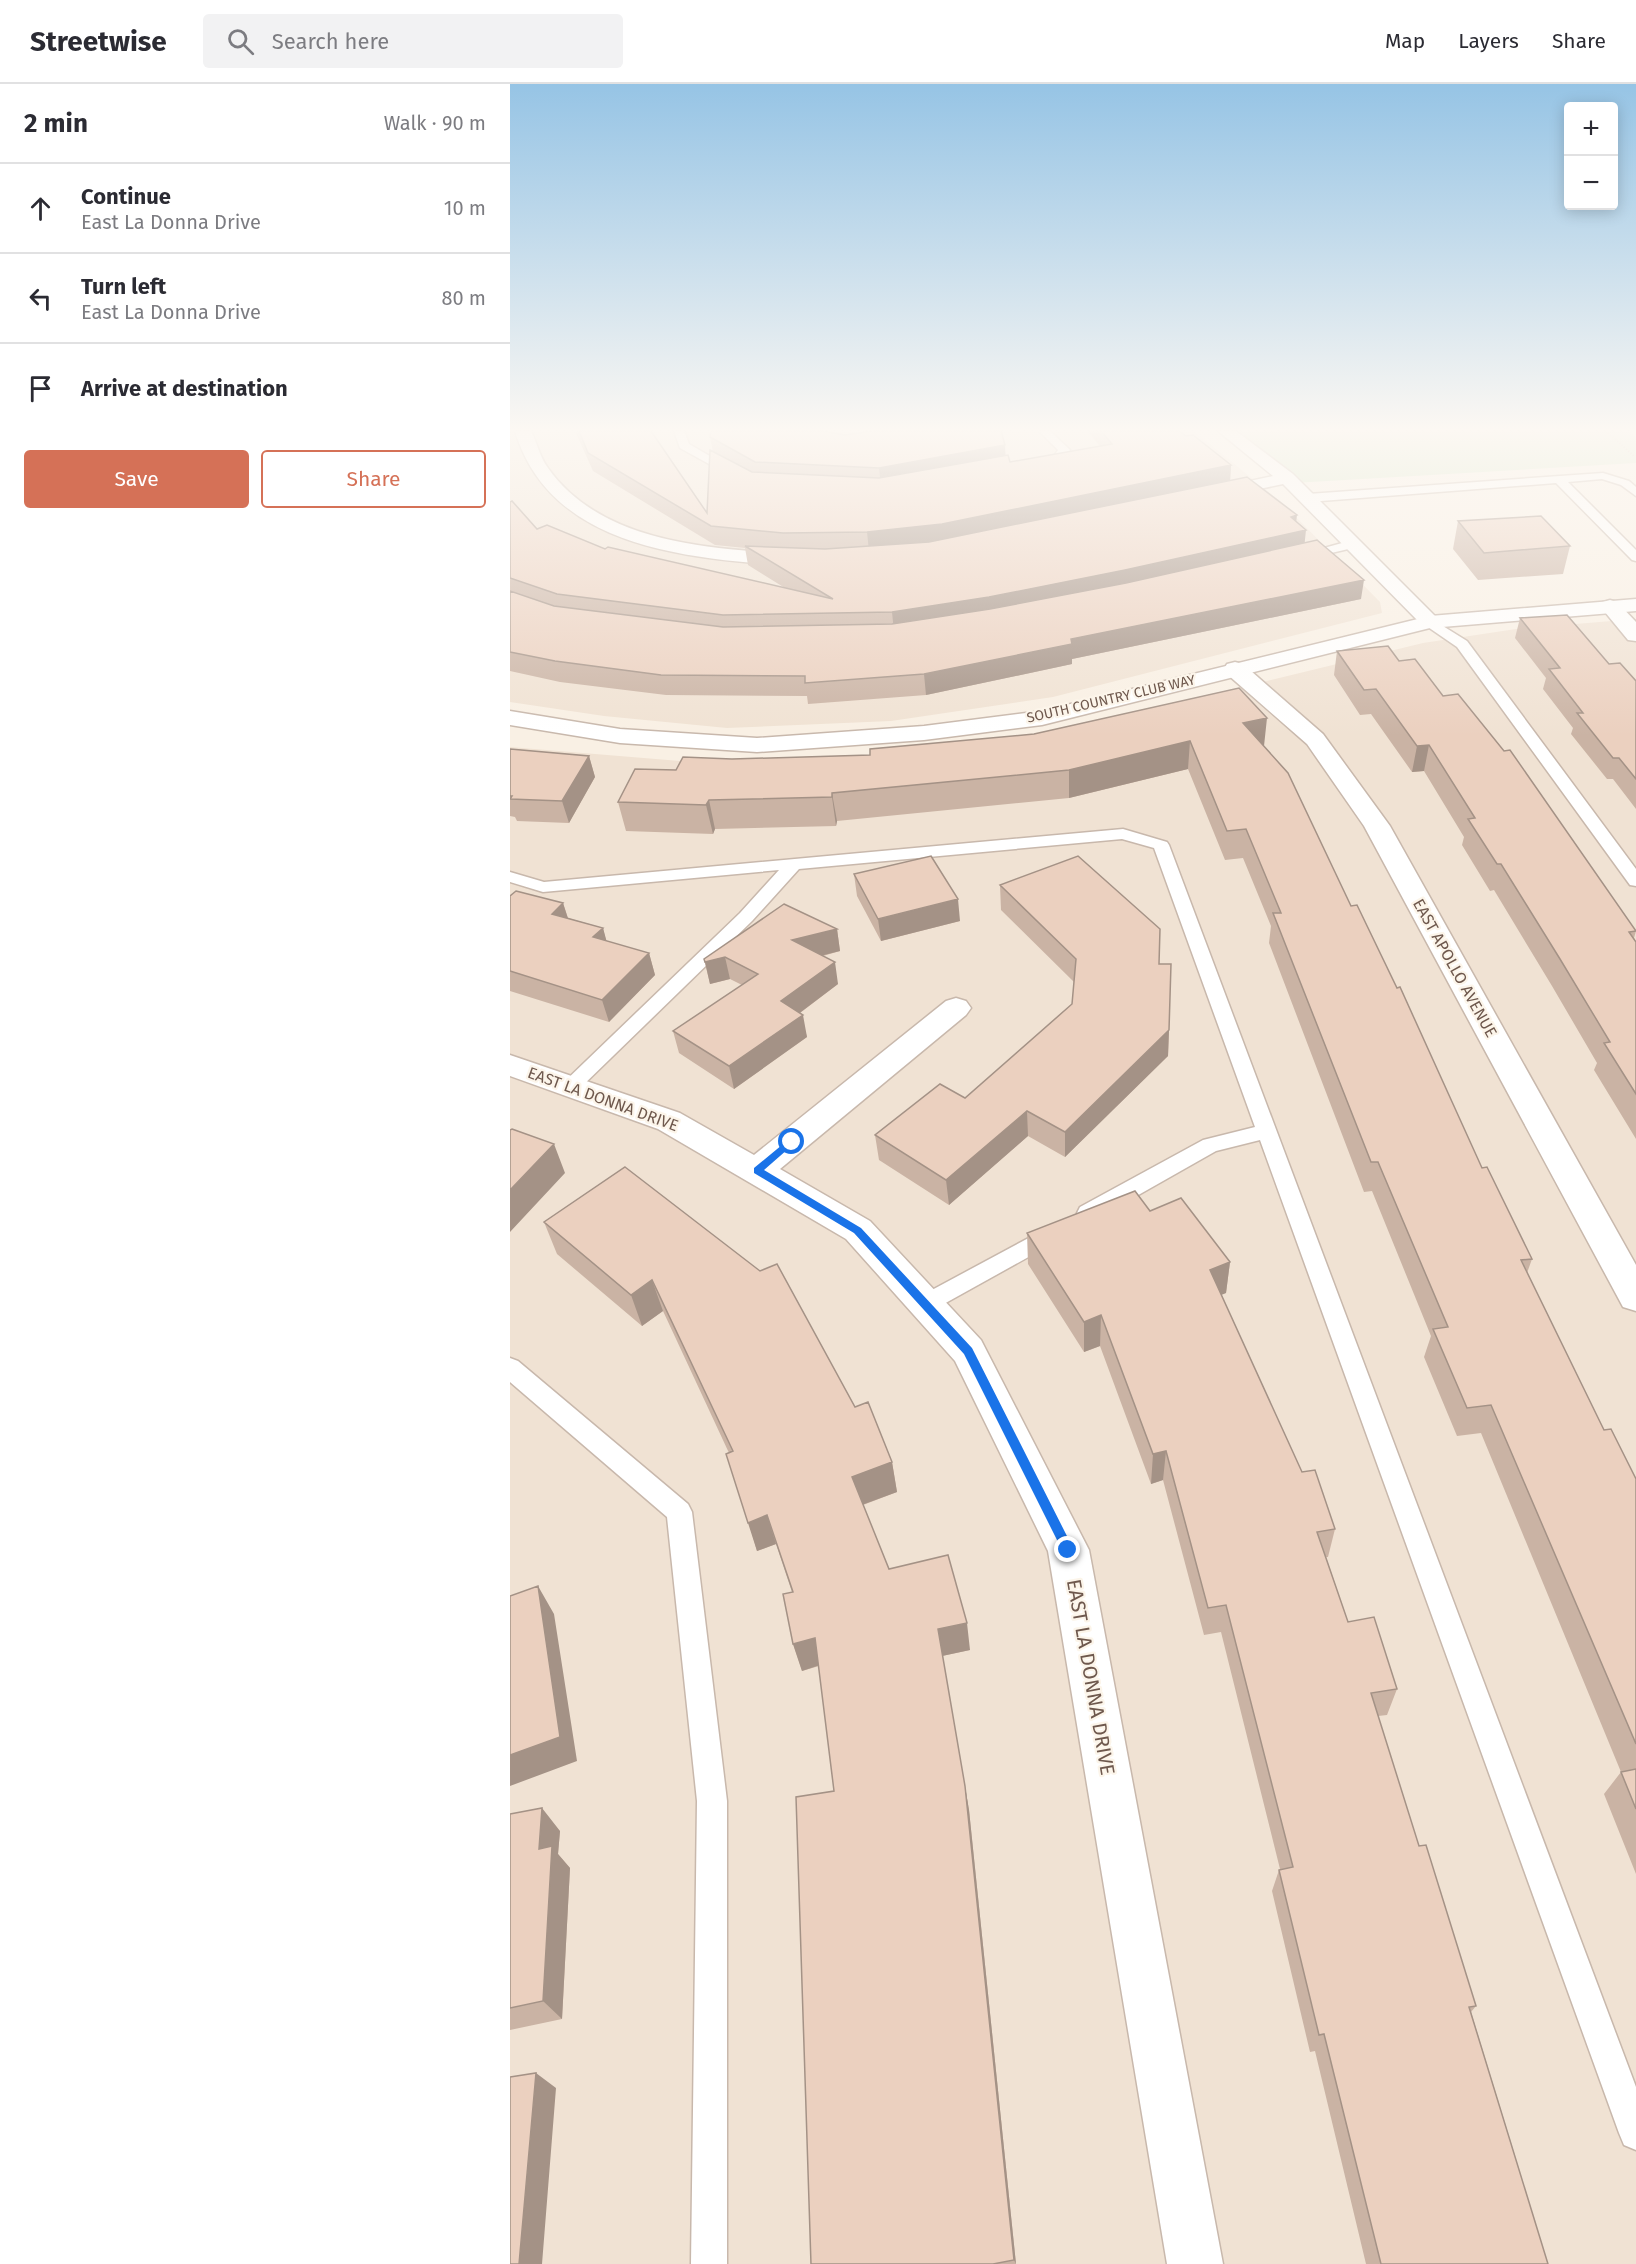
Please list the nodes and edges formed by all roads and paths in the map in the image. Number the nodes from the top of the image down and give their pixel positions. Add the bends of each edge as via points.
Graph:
1 (627, 533) edge
2 (1343, 533) edge
3 (1612, 533) edge
4 (1353, 543) junction
5 (1636, 557) edge
6 (1288, 559) edge
7 (808, 561) edge
8 (1636, 605) edge
9 (1610, 606) junction
10 (1430, 622) junction
11 (1636, 634) edge
12 (1235, 669) junction
13 (510, 718) edge
14 (794, 864) junction
15 (510, 877) edge
16 (1636, 880) edge
17 (956, 1008) dead end
18 (510, 1065) edge
19 (570, 1086) junction
20 (1266, 1131) junction
21 (758, 1170) junction
22 (1636, 1297) edge
23 (925, 1304) junction
24 (510, 1368) edge
25 (1636, 2133) edge
26 (709, 2264) edge
27 (1195, 2264) edge

1 - 7 street via 720,555
2 - 4 street
3 - 5 lane
4 - 6 lane
4 - 10 street
8 - 9 street, SOUTH COUNTRY CLUB WAY
9 - 10 street, SOUTH COUNTRY CLUB WAY
9 - 11 street
10 - 12 street, SOUTH COUNTRY CLUB WAY
10 - 16 lane via 1462,644
12 - 13 street, SOUTH COUNTRY CLUB WAY via 1041,718 924,733 757,745 620,736
12 - 22 street, EAST APOLLO AVENUE via 1315,738 1377,826
14 - 15 lane via 543,887
14 - 19 lane via 746,917
14 - 20 lane via 1123,834 1161,845
17 - 21 street
18 - 19 street, EAST LA DONNA DRIVE
19 - 21 street, EAST LA DONNA DRIVE via 669,1121
20 - 23 lane via 1210,1145
20 - 25 lane
21 - 23 street, EAST LA DONNA DRIVE via 858,1230
23 - 27 street, EAST LA DONNA DRIVE via 968,1351 1068,1550
24 - 26 lane via 679,1512 712,1801

